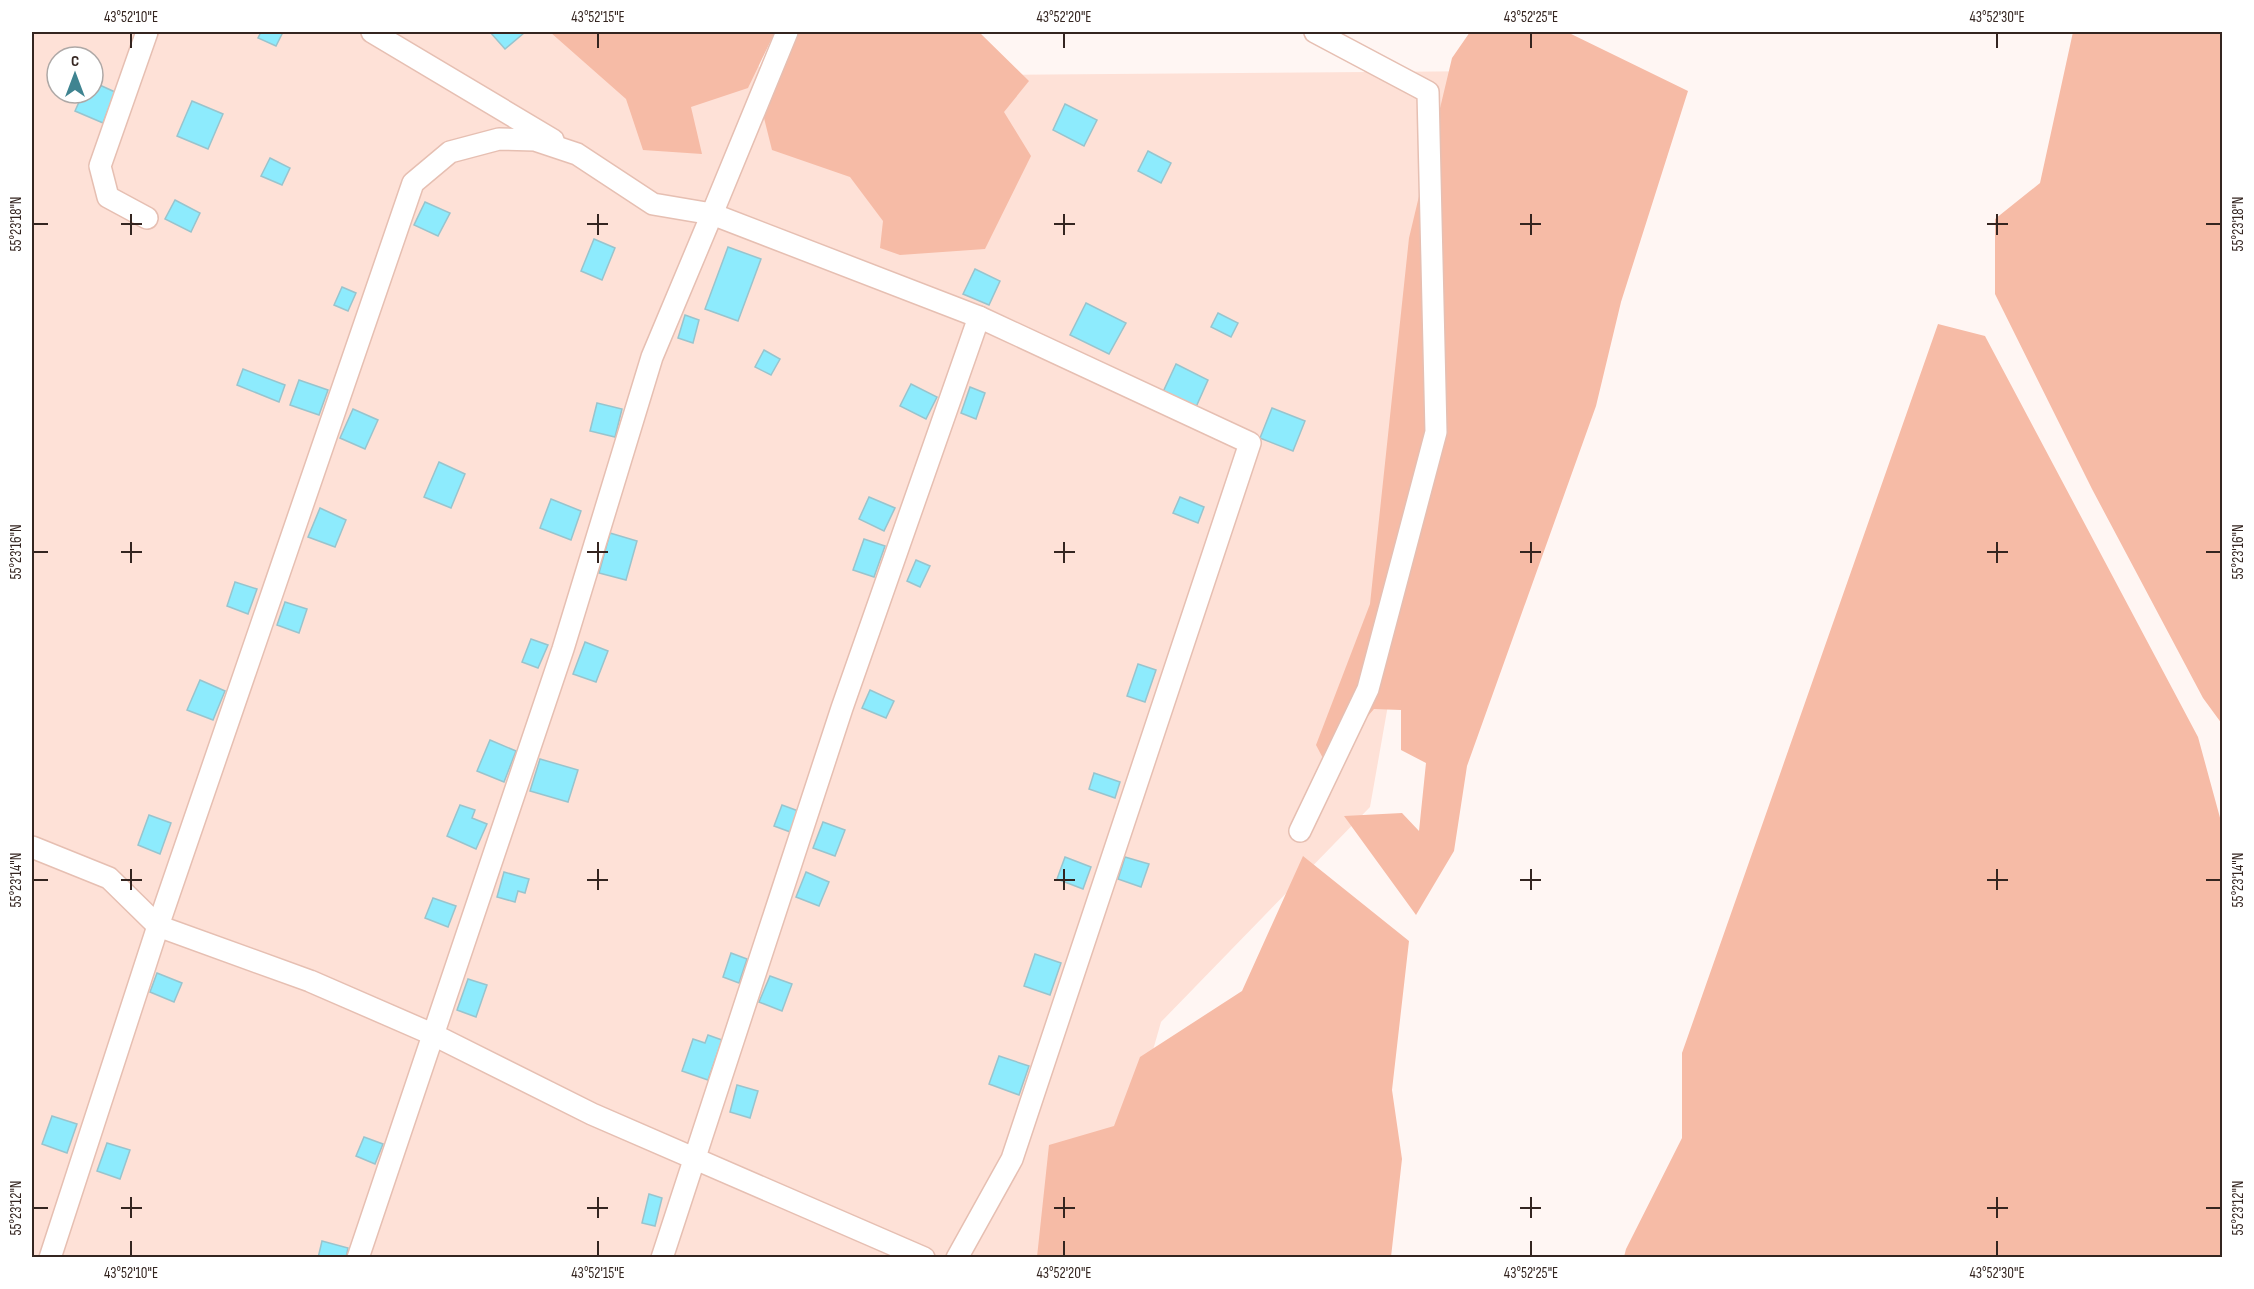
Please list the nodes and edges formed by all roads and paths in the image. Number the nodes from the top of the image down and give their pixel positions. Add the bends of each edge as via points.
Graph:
1 (147, 32) edge
2 (372, 32) edge
3 (787, 32) edge
4 (1316, 32) edge
5 (577, 154) junction
6 (712, 214) junction
7 (147, 218) dead end
8 (979, 317) junction
9 (1300, 831) dead end
10 (32, 847) edge
11 (158, 926) junction
12 (432, 1034) junction
13 (695, 1158) junction
14 (50, 1257) edge
15 (358, 1257) edge
16 (662, 1257) edge
17 (924, 1257) edge
18 (957, 1257) edge

1 - 7 lane via 100,166 108,197
2 - 5 lane
3 - 6 lane
4 - 9 lane via 1428,92 1436,432 1368,689
5 - 6 lane via 653,204
5 - 11 lane via 535,140 499,139 450,152 412,183
6 - 8 lane
6 - 12 lane via 652,357 563,649
8 - 13 lane via 842,708
8 - 18 lane via 1250,444 1012,1159
10 - 11 lane via 109,878
11 - 12 lane via 310,981
11 - 14 lane
12 - 13 lane via 592,1114
12 - 15 lane
13 - 16 lane
13 - 17 lane

